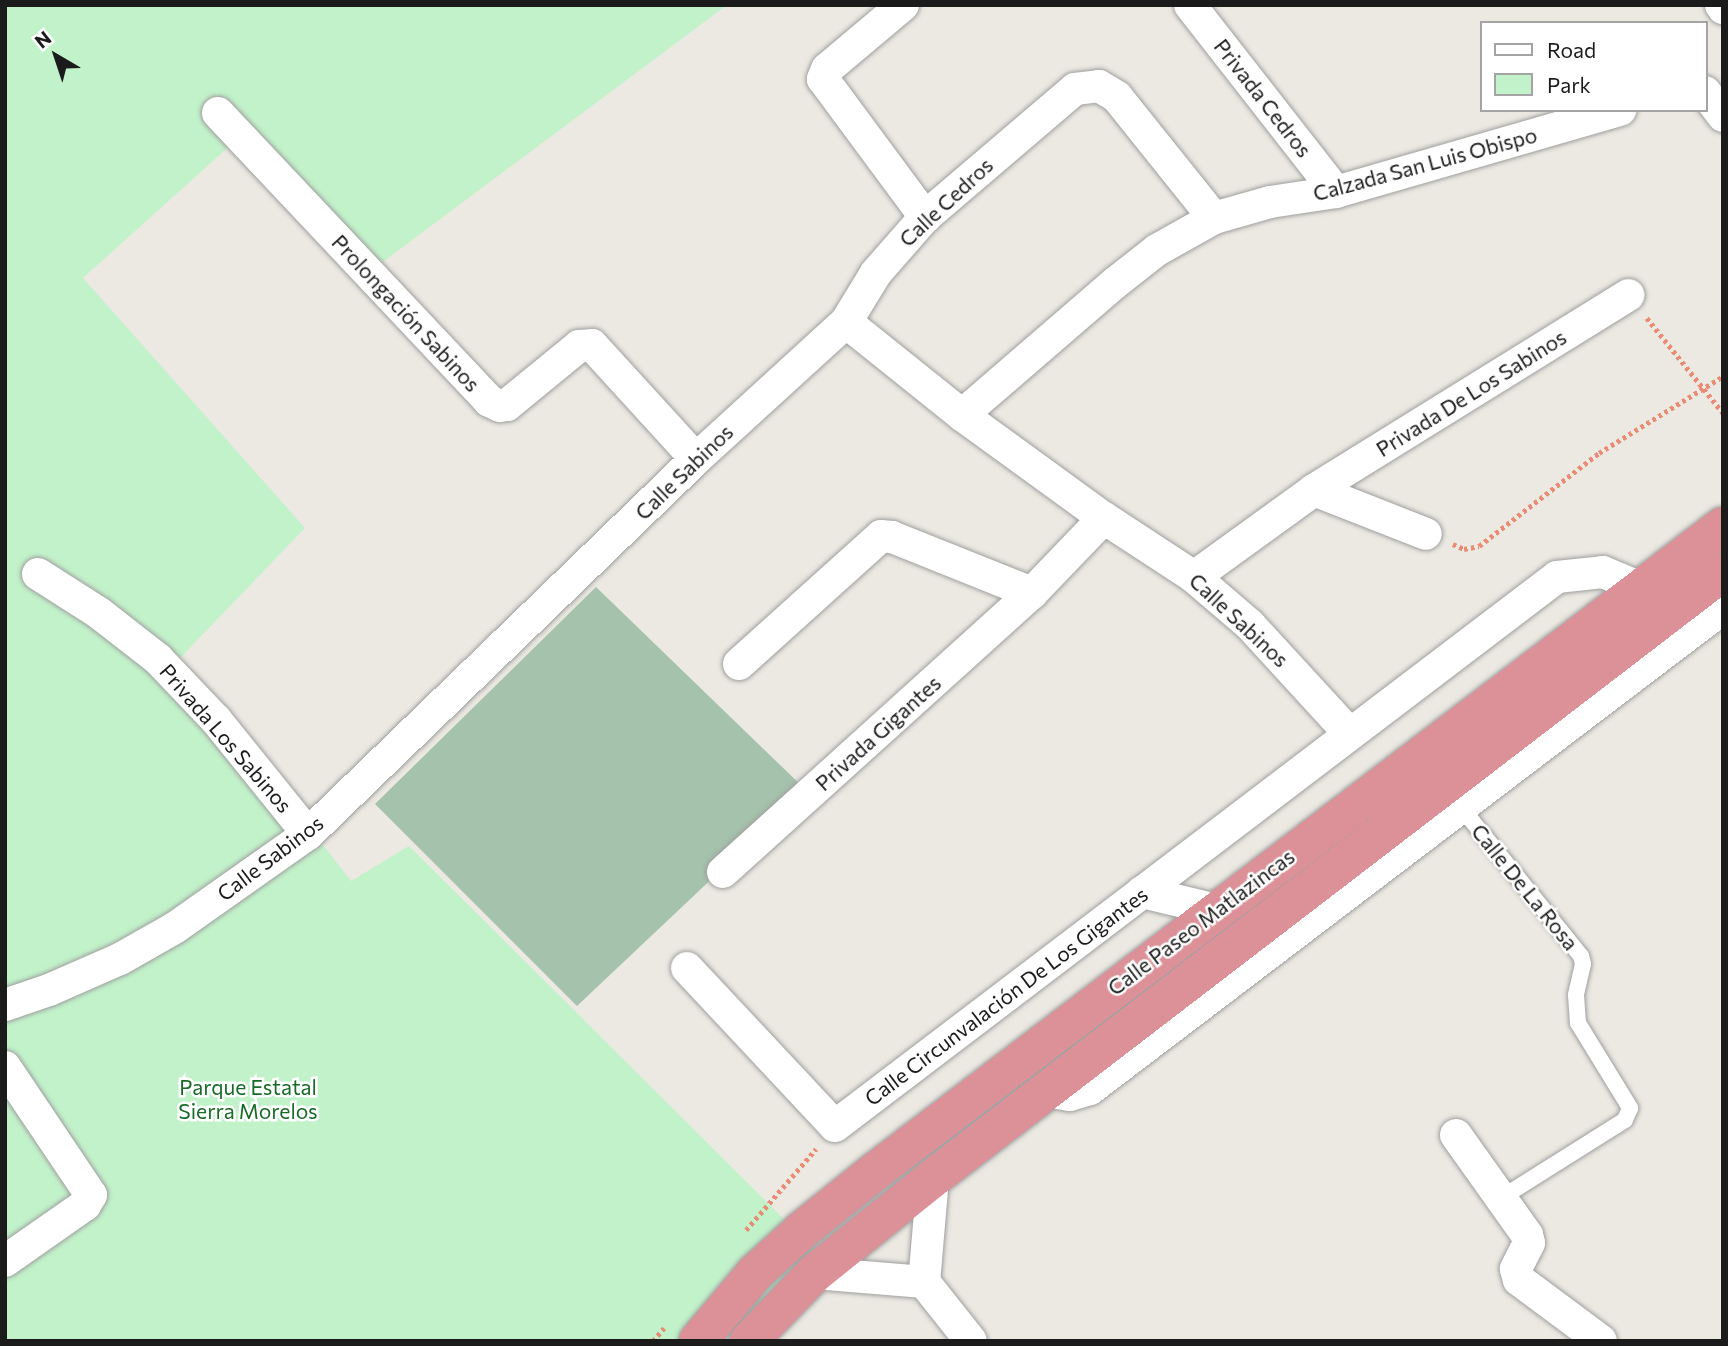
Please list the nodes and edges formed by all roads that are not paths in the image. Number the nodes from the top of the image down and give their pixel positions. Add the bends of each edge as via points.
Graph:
1 (903, 5) edge
2 (1190, 5) edge
3 (1707, 95) edge
4 (1613, 112) edge
5 (218, 113) dead end
6 (1723, 116) edge
7 (1336, 192) junction
8 (925, 217) junction
9 (1214, 218) junction
10 (1628, 295) road end
11 (846, 322) junction
12 (962, 415) junction
13 (696, 458) junction
14 (1314, 489) junction
15 (1104, 518) junction
16 (1723, 526) edge
17 (1426, 534) road end
18 (1723, 572) edge
19 (38, 574) dead end
20 (1194, 577) junction
21 (1641, 588) junction
22 (1032, 593) junction
23 (1723, 608) edge
24 (739, 664) dead end
25 (1349, 733) junction
26 (1460, 806) junction
27 (308, 834) junction
28 (723, 872) dead end
29 (1142, 892) junction
30 (1217, 911) junction
31 (687, 968) dead end
32 (5, 1005) edge
33 (5, 1067) edge
34 (1044, 1091) junction
35 (14, 1100) edge
36 (1456, 1135) dead end
37 (933, 1178) junction
38 (1501, 1198) junction
39 (5, 1261) edge
40 (815, 1273) junction
41 (924, 1282) junction
42 (698, 1341) edge
43 (749, 1341) edge
44 (971, 1341) edge
45 (1601, 1341) edge

1 - 8 street via 827,69 823,79
2 - 7 street, Privada Cedros
3 - 6 street
4 - 7 street, Calzada San Luis Obispo
5 - 13 street, Prolongación Sabinos via 489,401 507,405 579,346 592,345
7 - 9 street, Calzada San Luis Obispo via 1270,202
8 - 9 street, Calle Cedros via 1063,98 1075,89 1099,86 1117,97
8 - 11 street, Calle Cedros via 876,273
9 - 12 street, Calzada San Luis Obispo via 1157,250
10 - 14 street, Privada De Los Sabinos
11 - 12 street, Calle Sabinos
11 - 13 street, Calle Sabinos
12 - 15 street, Calle Sabinos
13 - 27 street, Calle Sabinos
14 - 17 street
14 - 20 street, Privada De Los Sabinos
15 - 20 street, Calle Sabinos
15 - 22 street, Privada Gigantes
16 - 21 highway, Calle Paseo Matlazincas
18 - 34 highway, Calle Paseo Matlazincas
19 - 27 street, Privada Los Sabinos via 158,659 216,720
20 - 25 street, Calle Sabinos via 1250,625
21 - 25 street, Calle Circunvalación De Los Gigantes via 1603,572 1557,577
21 - 30 highway, Calle Paseo Matlazincas
22 - 24 street via 881,536
22 - 28 street, Privada Gigantes
23 - 26 street
25 - 29 street, Calle Circunvalación De Los Gigantes
26 - 34 street via 1090,1089 1070,1095
26 - 38 lane, Calle De La Rosa via 1581,956 1578,1023 1630,1113
27 - 32 street, Calle Sabinos via 188,919 120,959
29 - 30 street
29 - 31 street, Calle Circunvalación De Los Gigantes via 835,1126
30 - 42 highway, Calle Paseo Matlazincas via 801,1231 756,1272
33 - 35 street
34 - 37 highway, Calle Paseo Matlazincas
35 - 39 street via 90,1190 90,1200
36 - 38 street
37 - 40 highway, Calle Paseo Matlazincas
37 - 41 street
38 - 45 street via 1527,1236 1516,1269 1520,1280
40 - 41 street
40 - 43 highway, Calle Paseo Matlazincas
41 - 44 street

